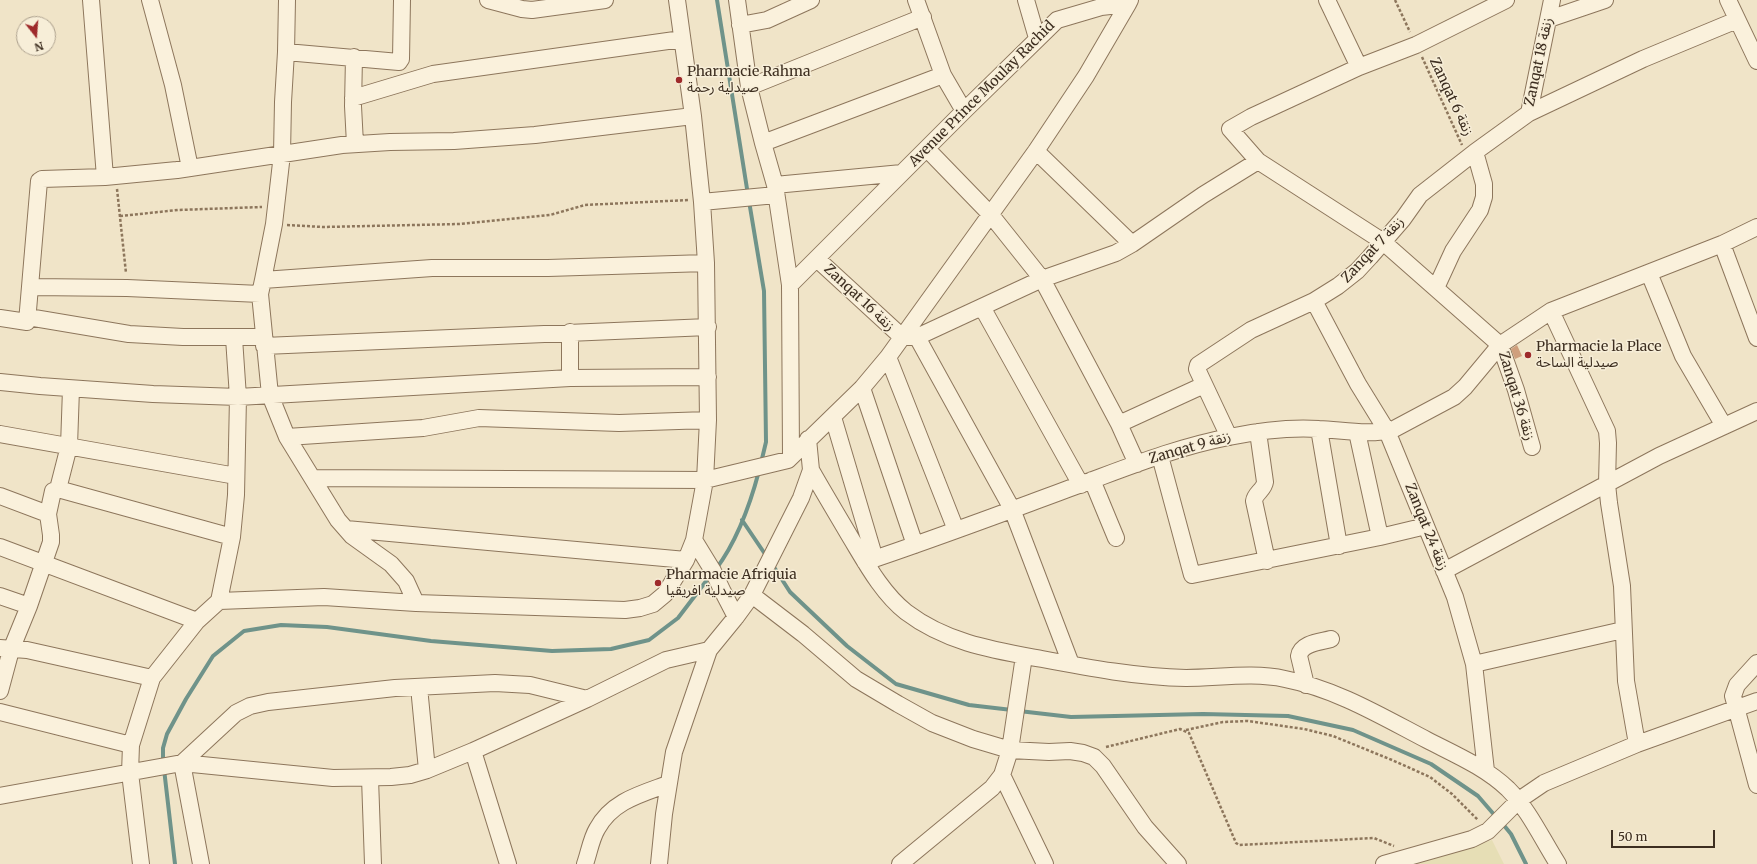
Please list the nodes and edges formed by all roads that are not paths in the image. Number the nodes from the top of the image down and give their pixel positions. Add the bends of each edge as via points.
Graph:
1 (91, 0) edge
2 (150, 0) edge
3 (287, 0) edge
4 (402, 0) edge
5 (494, 0) edge
6 (605, 0) edge
7 (676, 0) edge
8 (737, 0) edge
9 (811, 0) edge
10 (916, 0) edge
11 (1026, 0) edge
12 (1327, 0) edge
13 (1552, 0) edge
14 (1605, 0) edge
15 (1728, 0) edge
16 (1500, 1) edge
17 (1129, 2) edge
18 (923, 17) junction
19 (1549, 19) junction
20 (1737, 20) junction
21 (740, 25) junction
22 (1037, 38) junction
23 (682, 39) junction
24 (286, 52) junction
25 (354, 57) junction
26 (1757, 61) edge
27 (1359, 67) junction
28 (943, 75) junction
29 (749, 87) junction
30 (353, 98) junction
31 (964, 111) junction
32 (1529, 113) junction
33 (693, 116) junction
34 (762, 143) junction
35 (355, 144) junction
36 (927, 149) junction
37 (1036, 151) junction
38 (282, 154) junction
39 (1472, 155) junction
40 (1258, 161) junction
41 (190, 168) junction
42 (902, 173) junction
43 (110, 177) junction
44 (776, 190) junction
45 (702, 201) junction
46 (991, 215) junction
47 (1757, 227) edge
48 (1382, 241) junction
49 (1132, 244) junction
50 (1722, 244) junction
51 (817, 259) junction
52 (706, 263) junction
53 (1649, 273) junction
54 (1042, 279) junction
55 (790, 285) junction
56 (31, 287) junction
57 (262, 287) junction
58 (1436, 288) junction
59 (1314, 301) junction
60 (982, 307) junction
61 (1551, 311) junction
62 (28, 317) junction
63 (0, 318) edge
64 (708, 327) junction
65 (570, 332) junction
66 (909, 337) junction
67 (234, 338) junction
68 (1757, 338) edge
69 (264, 341) junction
70 (1500, 345) junction
71 (888, 357) junction
72 (708, 377) junction
73 (570, 378) junction
74 (0, 382) edge
75 (1204, 386) junction
76 (72, 388) junction
77 (862, 388) junction
78 (270, 396) junction
79 (238, 397) junction
80 (1757, 411) edge
81 (833, 416) junction
82 (708, 420) junction
83 (1119, 424) junction
84 (1724, 426) junction
85 (1319, 429) junction
86 (1387, 431) junction
87 (1258, 432) junction
88 (1357, 432) junction
89 (0, 434) edge
90 (1229, 436) junction
91 (287, 437) junction
92 (808, 440) junction
93 (69, 446) junction
94 (1532, 447) dead end
95 (1160, 456) junction
96 (790, 458) junction
97 (1137, 464) junction
98 (810, 470) junction
99 (236, 476) junction
100 (313, 478) junction
101 (705, 480) junction
102 (1086, 482) junction
103 (1607, 484) junction
104 (58, 489) junction
105 (0, 496) edge
106 (1012, 509) junction
107 (48, 514) junction
108 (1426, 526) junction
109 (346, 529) junction
110 (956, 530) junction
111 (232, 537) junction
112 (1380, 537) junction
113 (1116, 538) dead end
114 (694, 540) junction
115 (915, 545) junction
116 (1339, 546) junction
117 (0, 547) edge
118 (686, 560) junction
119 (870, 560) junction
120 (1267, 561) junction
121 (44, 564) junction
122 (1444, 571) junction
123 (752, 595) junction
124 (0, 596) edge
125 (219, 601) junction
126 (416, 603) junction
127 (29, 606) junction
128 (736, 617) junction
129 (197, 621) junction
130 (1623, 630) junction
131 (1331, 639) dead end
132 (6, 649) edge
133 (708, 650) junction
134 (1024, 656) junction
135 (1757, 662) edge
136 (1071, 664) junction
137 (1474, 664) junction
138 (152, 678) junction
139 (1306, 685) junction
140 (419, 687) junction
141 (0, 691) edge
142 (587, 699) junction
143 (1757, 701) edge
144 (1738, 708) junction
145 (0, 712) edge
146 (1637, 744) junction
147 (131, 745) junction
148 (1010, 750) junction
149 (473, 751) junction
150 (176, 764) junction
151 (427, 770) junction
152 (1486, 771) junction
153 (130, 773) junction
154 (1002, 775) junction
155 (370, 778) junction
156 (668, 784) junction
157 (1757, 785) edge
158 (0, 796) edge
159 (1513, 805) junction
160 (141, 864) edge
161 (201, 864) edge
162 (373, 864) edge
163 (508, 864) edge
164 (585, 864) edge
165 (659, 864) edge
166 (900, 864) edge
167 (1045, 864) edge
168 (1178, 864) edge
169 (1384, 864) edge
170 (1558, 864) edge

1 - 43 street
2 - 41 street via 173,85
3 - 24 street
4 - 25 street via 400,61
5 - 6 street via 532,10
7 - 23 street
8 - 21 street
9 - 21 street via 767,20
10 - 18 street
11 - 22 street
12 - 27 street
13 - 19 street, Zanqat 18 زنقة
14 - 19 street
15 - 20 street
16 - 27 street via 1416,45
17 - 22 street, Avenue Prince Moulay Rachid via 1101,7 1058,20
17 - 37 street via 1086,76
18 - 28 street
18 - 29 street
19 - 32 street, Zanqat 18 زنقة
20 - 26 street
20 - 32 street via 1643,59
21 - 29 street
22 - 31 street, Avenue Prince Moulay Rachid
23 - 30 street via 433,74
23 - 33 street
24 - 25 street
24 - 38 street
25 - 30 street
27 - 40 street via 1230,129
28 - 31 street
28 - 34 street
29 - 34 street
30 - 35 street
31 - 36 street, Avenue Prince Moulay Rachid
32 - 39 street, Zanqat 18 زنقة
33 - 35 street via 535,135
33 - 45 street
34 - 44 street
35 - 38 street
36 - 42 street, Avenue Prince Moulay Rachid
36 - 46 street
37 - 46 street
37 - 49 street
38 - 41 street
38 - 57 street via 274,224
39 - 48 street, Zanqat 7 زنقة via 1420,195 1403,219
39 - 58 street via 1484,184 1484,197 1480,210 1446,263
40 - 48 street
40 - 49 street via 1202,195
41 - 43 street
42 - 44 street, Avenue Prince Moulay Rachid
42 - 51 street, Avenue Prince Moulay Rachid
43 - 56 street via 40,179
44 - 45 street, Avenue Prince Moulay Rachid via 756,197
44 - 55 street
45 - 52 street
46 - 54 street
46 - 66 street
47 - 50 street, Zanqat 9 زنقة
48 - 58 street
48 - 59 street, Zanqat 7 زنقة via 1357,271
49 - 54 street via 1116,253
50 - 53 street, Zanqat 9 زنقة
50 - 68 street
51 - 55 street, Avenue Prince Moulay Rachid
51 - 66 street, Zanqat 16 زنقة
52 - 57 street via 548,268 432,268
52 - 64 street
53 - 61 street, Zanqat 9 زنقة
53 - 84 street via 1683,356
54 - 60 street
54 - 83 street
55 - 96 street
56 - 57 street
56 - 62 street
57 - 69 street
58 - 70 street
59 - 75 street, Zanqat 7 زنقة via 1251,330 1197,366
59 - 86 street, Zanqat 24 زنقة
60 - 66 street
60 - 102 street
61 - 70 street, Zanqat 9 زنقة
61 - 103 street via 1607,431
62 - 63 street via 27,322
62 - 67 street via 129,334
64 - 65 street
64 - 72 street
65 - 69 street
65 - 73 street
66 - 71 street
66 - 106 street, Zanqat 16 زنقة
67 - 69 street
67 - 79 street
69 - 78 street
70 - 86 street, Zanqat 9 زنقة via 1454,397
70 - 94 street, Zanqat 36 زنقة
71 - 77 street
71 - 110 street
72 - 73 street
72 - 82 street
73 - 78 street
74 - 76 street
75 - 83 street
75 - 90 street
76 - 79 street
76 - 93 street
77 - 81 street
77 - 115 street
78 - 79 street
78 - 91 street
79 - 99 street
80 - 84 street
81 - 92 street
81 - 119 street
82 - 91 street via 618,423 479,418 423,428
82 - 101 street
83 - 97 street
84 - 103 street
85 - 87 street, Zanqat 9 زنقة
85 - 88 street, Zanqat 9 زنقة
85 - 116 street
86 - 88 street, Zanqat 9 زنقة
86 - 108 street, Zanqat 24 زنقة
87 - 90 street, Zanqat 9 زنقة
87 - 120 street via 1265,482 1254,501
88 - 112 street
89 - 93 street
90 - 95 street, Zanqat 9 زنقة
91 - 100 street
92 - 96 street
92 - 98 street
93 - 99 street
93 - 104 street
95 - 97 street, Zanqat 9 زنقة
95 - 120 street via 1192,575
96 - 101 street
97 - 102 street, Zanqat 9 زنقة
98 - 119 street
98 - 123 street via 801,498
99 - 111 street
100 - 101 street
100 - 109 street
101 - 114 street
102 - 106 street, Zanqat 9 زنقة
102 - 113 street
103 - 122 street
103 - 130 street via 1622,586
104 - 107 street via 53,491
104 - 111 street
105 - 107 street
106 - 110 street, Zanqat 9 زنقة
106 - 136 street, Zanqat 16 زنقة
107 - 121 street via 52,535
108 - 112 street
108 - 122 street, Zanqat 24 زنقة
109 - 118 street
109 - 126 street via 391,564 406,581
110 - 115 street, Zanqat 9 زنقة
111 - 125 street
112 - 116 street
114 - 118 street
114 - 128 street
115 - 119 street, Zanqat 9 زنقة
116 - 120 street
117 - 121 street
118 - 126 street via 665,594 653,604 640,608 625,610
119 - 134 street via 883,587 905,611 932,629 976,647
121 - 127 street
121 - 129 street
122 - 137 street, Zanqat 24 زنقة via 1465,628
123 - 128 street
123 - 148 street via 856,679 892,701 932,723
124 - 127 street
125 - 126 street via 324,597
125 - 129 street
127 - 132 street
128 - 133 street
129 - 138 street
130 - 137 street
130 - 146 street via 1626,681
131 - 139 street via 1307,645 1300,651
132 - 138 street via 28,650
132 - 141 street
133 - 142 street via 666,660
133 - 156 street via 674,752
134 - 136 street
134 - 148 street
135 - 144 street via 1734,690 1733,696
136 - 139 street via 1184,678 1258,676 1285,679
137 - 152 street, Zanqat 24 زنقة
138 - 147 street
139 - 152 street via 1370,710
140 - 142 street via 520,684
140 - 150 street via 250,706 236,713
140 - 151 street
142 - 149 street
143 - 144 street
144 - 146 street
144 - 157 street
145 - 147 street
146 - 159 street via 1544,783
147 - 153 street
148 - 154 street
148 - 168 street via 1070,751 1094,757 1145,827
149 - 151 street
149 - 163 street
150 - 153 street
150 - 155 street via 333,778
150 - 161 street
151 - 155 street
152 - 159 street via 1505,786
153 - 158 street
153 - 160 street
154 - 166 street via 992,788
154 - 167 street
155 - 162 street
156 - 164 street via 627,799 609,811 597,829
156 - 165 street
159 - 169 street via 1490,829 1472,839
159 - 170 street

